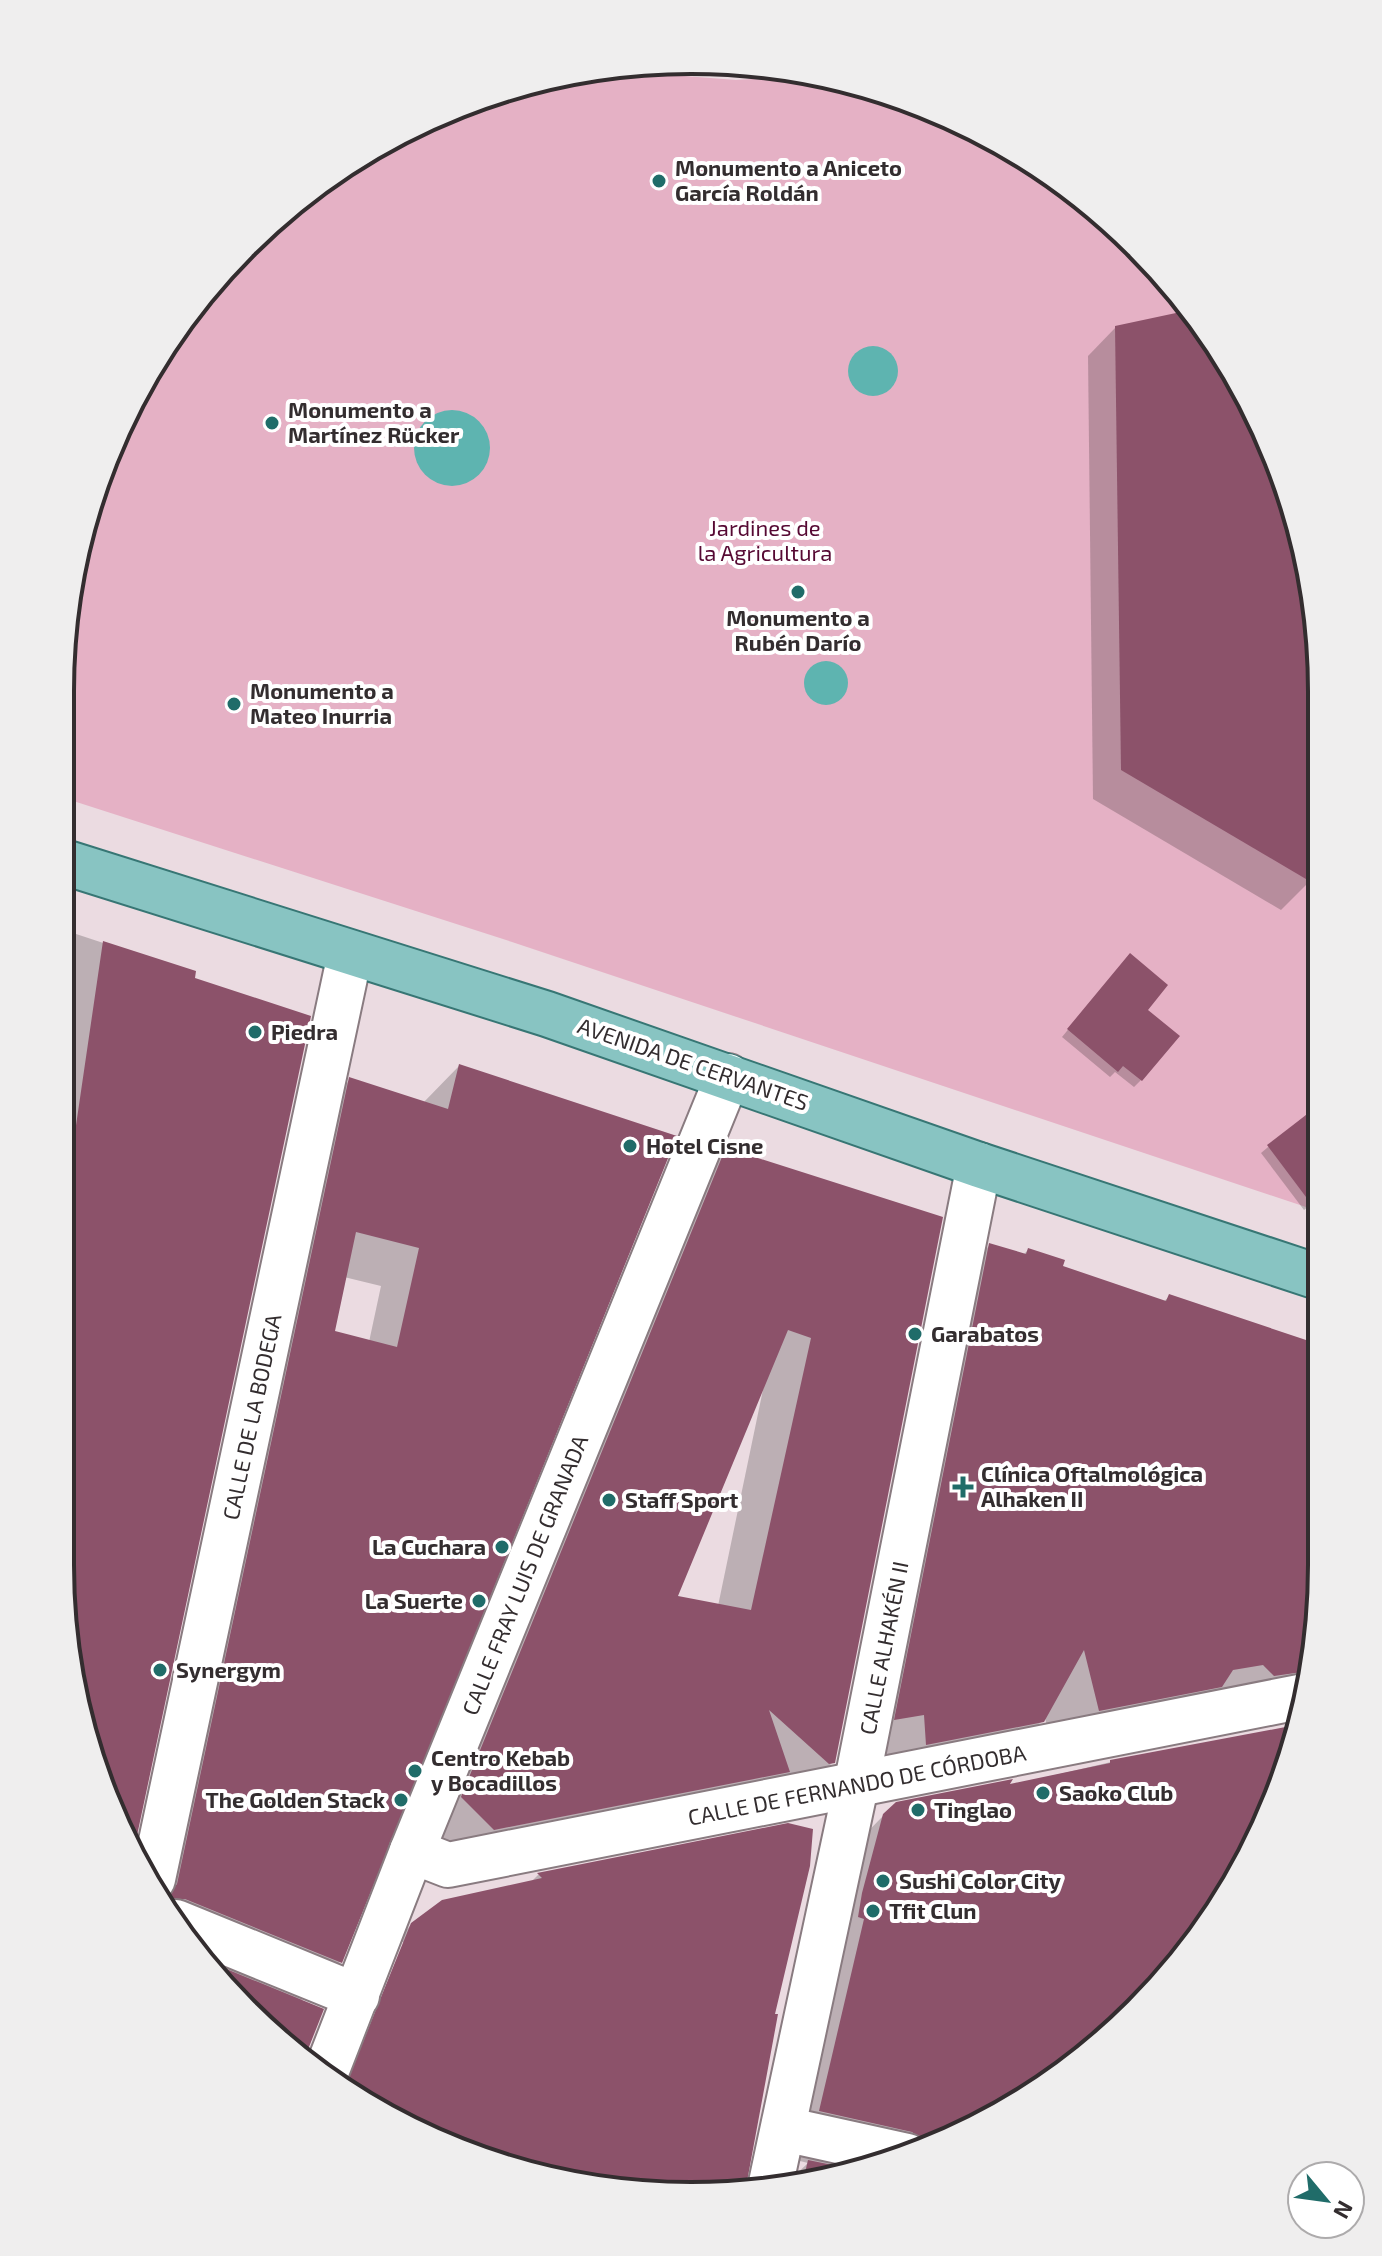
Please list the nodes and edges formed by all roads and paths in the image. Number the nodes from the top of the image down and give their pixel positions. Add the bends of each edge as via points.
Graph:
1 (74, 865) edge
2 (350, 954) junction
3 (728, 1076) junction
4 (979, 1165) junction
5 (1308, 1274) edge
6 (1293, 1698) edge
7 (856, 1786) junction
8 (412, 1851) junction
9 (155, 1870) edge
10 (193, 1929) edge
11 (357, 1996) junction
12 (329, 2064) edge
13 (784, 2129) junction
14 (883, 2151) edge
15 (772, 2177) edge

1 - 2 main road, AVENIDA DE CERVANTES
2 - 3 main road, AVENIDA DE CERVANTES
2 - 9 street, CALLE DE LA BODEGA
3 - 4 main road, AVENIDA DE CERVANTES
3 - 8 street, CALLE FRAY LUIS DE GRANADA
4 - 5 main road, AVENIDA DE CERVANTES
4 - 7 street, CALLE ALHAKÉN II
6 - 7 street, CALLE DE FERNANDO DE CÓRDOBA
7 - 8 street, CALLE DE FERNANDO DE CÓRDOBA via 448,1865
7 - 13 street, CALLE ALHAKÉN II
8 - 11 street, CALLE FRAY LUIS DE GRANADA
10 - 11 street
11 - 12 street, CALLE FRAY LUIS DE GRANADA
13 - 14 street
13 - 15 street, CALLE ALHAKÉN II

